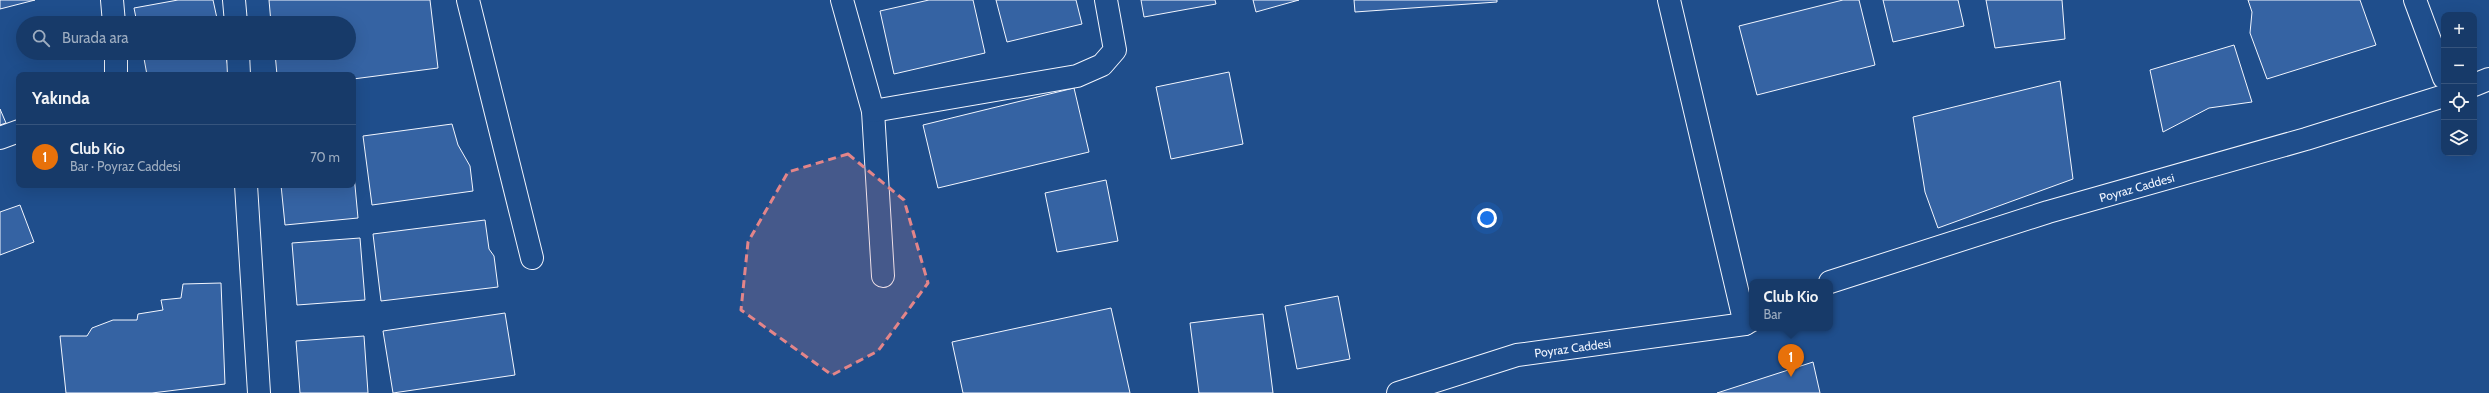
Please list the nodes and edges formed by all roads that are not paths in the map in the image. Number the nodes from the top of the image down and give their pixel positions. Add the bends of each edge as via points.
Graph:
1 (112, 0) edge
2 (234, 0) edge
3 (468, 0) edge
4 (842, 0) edge
5 (1106, 0) edge
6 (1670, 0) edge
7 (2415, 0) edge
8 (113, 16) edge
9 (235, 16) edge
10 (116, 60) edge
11 (238, 60) edge
12 (2441, 70) edge
13 (116, 72) edge
14 (239, 72) edge
15 (2489, 79) edge
16 (2476, 84) edge
17 (2441, 97) edge
18 (873, 111) junction
19 (16, 132) edge
20 (0, 138) edge
21 (246, 188) edge
22 (532, 258) dead end
23 (883, 276) dead end
24 (1833, 281) edge
25 (1748, 322) edge
26 (259, 393) edge
27 (1398, 393) edge

1 - 8 street
2 - 9 street
3 - 22 street
4 - 18 street
5 - 18 street via 1115,50 1102,65 1077,76
6 - 25 street
7 - 12 street
10 - 13 street
11 - 14 street
15 - 16 street
17 - 24 street, Poyraz Caddesi via 2306,139 2048,212
18 - 23 street
19 - 20 street
21 - 26 street
25 - 27 street, Poyraz Caddesi via 1517,355

